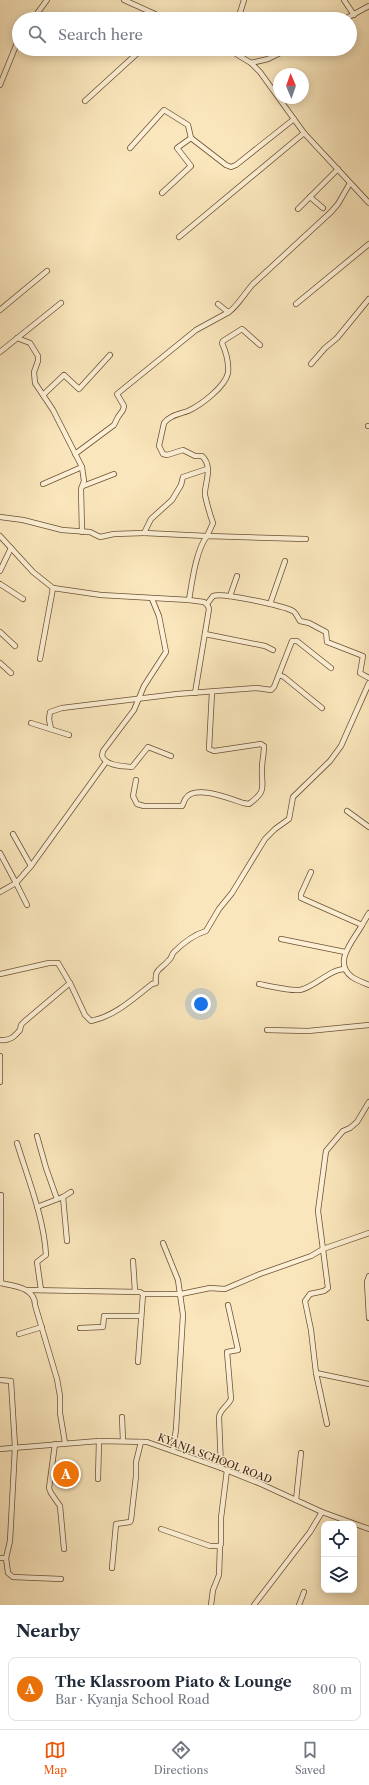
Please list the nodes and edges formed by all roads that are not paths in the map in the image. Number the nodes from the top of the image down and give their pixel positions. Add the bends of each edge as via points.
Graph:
1 (47, 0) edge
2 (124, 0) edge
3 (244, 0) edge
4 (344, 0) edge
5 (369, 6) edge
6 (39, 12) edge
7 (151, 12) edge
8 (240, 12) edge
9 (352, 12) edge
10 (357, 13) edge
11 (12, 55) edge
12 (134, 56) edge
13 (240, 56) edge
14 (274, 56) edge
15 (251, 63) junction
16 (0, 85) edge
17 (85, 101) dead end
18 (294, 119) junction
19 (304, 133) junction
20 (191, 138) junction
21 (130, 148) dead end
22 (338, 169) junction
23 (350, 183) junction
24 (162, 193) dead end
25 (310, 197) junction
26 (368, 202) edge
27 (323, 208) dead end
28 (298, 209) dead end
29 (179, 237) dead end
30 (369, 244) edge
31 (47, 271) dead end
32 (369, 299) edge
33 (61, 303) dead end
34 (218, 304) dead end
35 (296, 304) dead end
36 (0, 310) edge
37 (229, 312) junction
38 (25, 332) junction
39 (17, 338) junction
40 (30, 343) junction
41 (260, 345) dead end
42 (0, 352) edge
43 (110, 355) dead end
44 (311, 364) dead end
45 (43, 395) junction
46 (75, 454) junction
47 (82, 467) junction
48 (207, 469) junction
49 (114, 474) dead end
50 (43, 484) dead end
51 (83, 486) junction
52 (0, 517) edge
53 (82, 532) junction
54 (144, 533) junction
55 (0, 536) edge
56 (207, 536) junction
57 (306, 539) dead end
58 (11, 548) junction
59 (285, 561) dead end
60 (0, 571) edge
61 (237, 576) dead end
62 (0, 584) edge
63 (53, 588) junction
64 (230, 596) junction
65 (24, 599) dead end
66 (152, 599) junction
67 (189, 600) junction
68 (207, 604) junction
69 (270, 604) junction
70 (0, 632) edge
71 (205, 634) junction
72 (15, 646) dead end
73 (273, 650) dead end
74 (40, 659) dead end
75 (0, 662) edge
76 (331, 668) dead end
77 (11, 673) dead end
78 (279, 675) junction
79 (369, 678) edge
80 (369, 684) edge
81 (212, 692) junction
82 (195, 693) junction
83 (140, 699) junction
84 (322, 708) dead end
85 (31, 723) dead end
86 (51, 729) junction
87 (69, 735) dead end
88 (171, 756) dead end
89 (106, 762) junction
90 (136, 780) dead end
91 (347, 811) dead end
92 (369, 827) edge
93 (13, 834) dead end
94 (0, 853) edge
95 (30, 866) junction
96 (311, 872) dead end
97 (16, 883) junction
98 (0, 892) edge
99 (27, 905) dead end
100 (369, 913) edge
101 (362, 925) junction
102 (281, 939) dead end
103 (345, 952) junction
104 (345, 969) junction
105 (0, 974) edge
106 (70, 983) junction
107 (259, 984) dead end
108 (369, 985) edge
109 (369, 1026) edge
110 (267, 1030) dead end
111 (0, 1042) edge
112 (0, 1056) edge
113 (0, 1082) edge
114 (369, 1102) edge
115 (37, 1136) dead end
116 (17, 1143) dead end
117 (71, 1192) dead end
118 (1, 1195) dead end
119 (63, 1197) junction
120 (58, 1199) junction
121 (38, 1207) junction
122 (369, 1233) edge
123 (67, 1241) dead end
124 (163, 1243) dead end
125 (322, 1249) junction
126 (133, 1261) dead end
127 (369, 1276) edge
128 (0, 1283) edge
129 (28, 1290) junction
130 (41, 1290) junction
131 (135, 1291) junction
132 (143, 1294) junction
133 (181, 1294) junction
134 (228, 1305) dead end
135 (141, 1316) junction
136 (369, 1318) edge
137 (42, 1327) junction
138 (80, 1328) dead end
139 (19, 1334) dead end
140 (138, 1362) dead end
141 (316, 1373) junction
142 (0, 1380) edge
143 (369, 1384) edge
144 (122, 1417) dead end
145 (327, 1424) dead end
146 (99, 1441) junction
147 (123, 1441) junction
148 (141, 1442) junction
149 (65, 1443) junction
150 (54, 1444) junction
151 (15, 1447) junction
152 (0, 1449) edge
153 (173, 1451) junction
154 (301, 1453) dead end
155 (221, 1468) junction
156 (227, 1470) junction
157 (98, 1479) dead end
158 (296, 1500) junction
159 (322, 1512) junction
160 (161, 1529) dead end
161 (369, 1529) edge
162 (220, 1546) junction
163 (64, 1549) dead end
164 (0, 1558) edge
165 (6, 1558) junction
166 (112, 1568) dead end
167 (61, 1579) dead end
168 (304, 1592) dead end
169 (211, 1605) edge
170 (254, 1605) edge
171 (299, 1605) edge

1 - 6 street
2 - 7 street
3 - 8 street
4 - 9 street
5 - 10 street
11 - 16 street
12 - 17 street
13 - 15 street
14 - 15 street
15 - 18 street via 269,83
18 - 19 street
18 - 20 street via 232,167
19 - 22 street
19 - 29 street
20 - 21 street via 188,125 164,110
20 - 24 street via 177,148 191,166
22 - 23 street
22 - 25 street
23 - 26 street
23 - 37 street via 338,204 323,221 258,280
25 - 27 street
25 - 28 street
30 - 35 street
31 - 36 street
32 - 44 street
33 - 38 street
34 - 37 street
37 - 46 street via 196,330 117,394 124,406 114,425
38 - 39 street
38 - 40 street
39 - 40 street
39 - 42 street
40 - 45 street via 38,358 35,382
41 - 48 street via 242,329 223,341 228,364 224,380 205,402 174,415 164,423 159,446 163,454 183,450 195,456 202,456
43 - 45 street via 79,389 64,375
45 - 46 street
46 - 47 street
47 - 50 street
47 - 51 street
48 - 54 street via 183,477 172,500 151,519
48 - 56 street via 205,494 213,523
49 - 51 street
51 - 53 street
52 - 53 street
53 - 54 street via 90,532 100,537
54 - 56 street
55 - 58 street
56 - 57 street
56 - 67 street via 192,580
58 - 60 street
58 - 63 street via 33,572
59 - 69 street
61 - 64 street
62 - 65 street
63 - 66 street
63 - 74 street
64 - 68 street via 217,595
64 - 69 street
66 - 67 street
66 - 83 street via 159,616 166,649 144,686
67 - 68 street
68 - 71 street
69 - 79 street via 292,611 300,621 326,632 327,642 363,656 360,673
70 - 72 street
71 - 73 street via 265,646
71 - 82 street
75 - 77 street
76 - 78 street via 294,640
78 - 81 street via 274,687 268,690 258,688
78 - 84 street
80 - 106 street via 341,746 330,761 293,797 289,819 265,839 206,931 195,934 159,968 155,975 156,983 114,1012 102,1019 91,1021 85,1015
81 - 82 street
81 - 90 street via 209,749 214,751 262,744 262,791 249,804 203,792 186,797 182,806 144,806 134,800
82 - 83 street
83 - 86 street via 52,710 49,715
83 - 89 street via 103,751 102,758
85 - 86 street
86 - 87 street
88 - 89 street via 148,747 134,767
89 - 95 street
91 - 92 street
93 - 95 street
94 - 97 street
95 - 97 street
96 - 101 street via 301,898
97 - 98 street
97 - 99 street
100 - 101 street
101 - 103 street
102 - 103 street
103 - 104 street
104 - 107 street via 299,990
104 - 108 street via 352,977
105 - 106 street via 58,963
106 - 111 street via 25,1021 13,1038
109 - 110 street via 308,1031
112 - 113 street
114 - 125 street via 358,1122 343,1131 326,1151 318,1211
115 - 120 street
116 - 121 street
117 - 119 street
118 - 128 street
119 - 120 street
119 - 123 street
120 - 121 street
121 - 130 street via 46,1253 37,1262
122 - 125 street
124 - 133 street
125 - 133 street via 311,1256 225,1289 210,1288
125 - 141 street via 328,1288 310,1294 305,1301
126 - 131 street
127 - 136 street
128 - 129 street
129 - 130 street
129 - 137 street via 35,1299 34,1305
130 - 131 street
131 - 132 street
132 - 133 street
132 - 135 street
133 - 153 street via 183,1315
134 - 155 street via 238,1350 227,1352 231,1399 219,1417
135 - 138 street via 104,1316 103,1327
135 - 140 street
137 - 139 street
137 - 149 street via 60,1396
141 - 143 street
141 - 145 street
142 - 151 street via 11,1381
144 - 147 street
146 - 147 street, KYANJA SCHOOL ROAD
146 - 149 street, KYANJA SCHOOL ROAD
146 - 157 street
147 - 148 street, KYANJA SCHOOL ROAD
148 - 153 street, KYANJA SCHOOL ROAD
148 - 166 street via 136,1462 131,1520 116,1524
149 - 150 street, KYANJA SCHOOL ROAD
150 - 151 street, KYANJA SCHOOL ROAD
150 - 163 street via 49,1488 60,1506
151 - 152 street, KYANJA SCHOOL ROAD
151 - 165 street via 10,1541
153 - 155 street, KYANJA SCHOOL ROAD
154 - 158 street
155 - 156 street, KYANJA SCHOOL ROAD
156 - 158 street, KYANJA SCHOOL ROAD
156 - 162 street
158 - 159 street, KYANJA SCHOOL ROAD
159 - 161 street, KYANJA SCHOOL ROAD
159 - 170 street via 310,1532
160 - 162 street via 210,1546
162 - 169 street via 219,1575
164 - 165 street
165 - 167 street via 10,1576
168 - 171 street

